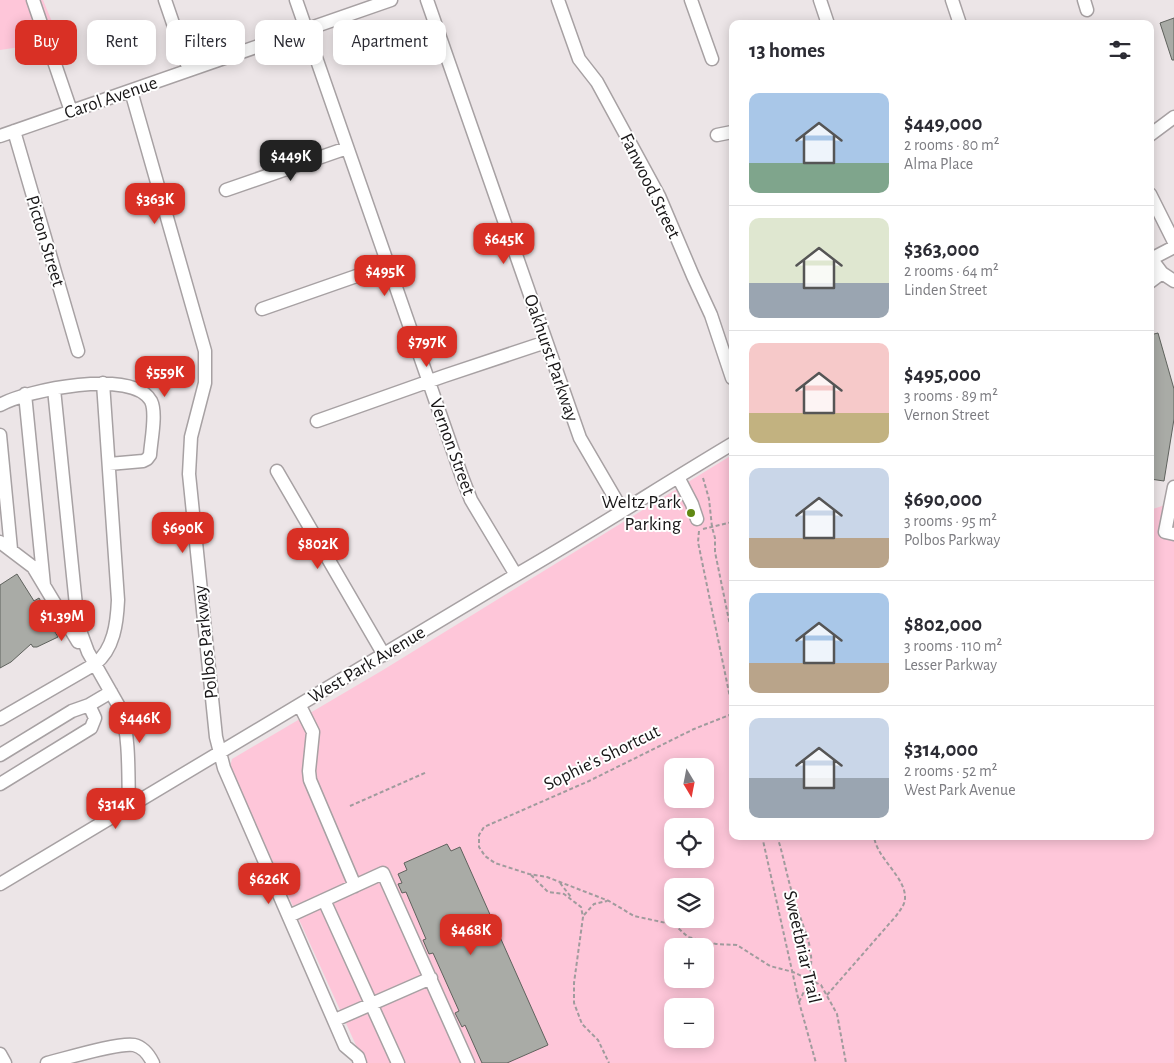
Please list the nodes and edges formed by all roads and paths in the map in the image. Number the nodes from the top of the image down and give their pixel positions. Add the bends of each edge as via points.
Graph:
1 (33, 0) edge
2 (165, 0) edge
3 (296, 0) edge
4 (391, 0) edge
5 (427, 0) edge
6 (558, 0) edge
7 (691, 0) edge
8 (820, 0) edge
9 (952, 0) edge
10 (303, 20) edge
11 (827, 20) edge
12 (959, 20) edge
13 (323, 24) edge
14 (255, 47) edge
15 (712, 59) dead end
16 (318, 65) edge
17 (189, 70) junction
18 (131, 90) junction
19 (72, 111) junction
20 (1174, 117) edge
21 (14, 131) junction
22 (1154, 132) edge
23 (729, 133) edge
24 (717, 135) dead end
25 (0, 136) edge
26 (347, 148) junction
27 (226, 190) dead end
28 (1154, 202) edge
29 (1174, 242) edge
30 (1174, 247) edge
31 (1154, 257) edge
32 (1154, 262) edge
33 (388, 265) junction
34 (1162, 274) junction
35 (1154, 279) edge
36 (1174, 281) edge
37 (262, 309) dead end
38 (546, 342) junction
39 (78, 351) dead end
40 (729, 369) edge
41 (428, 382) junction
42 (104, 383) junction
43 (54, 389) junction
44 (25, 394) junction
45 (0, 405) edge
46 (317, 421) dead end
47 (0, 435) edge
48 (729, 446) edge
49 (109, 464) junction
50 (277, 471) dead end
51 (678, 477) junction
52 (703, 478) dead end
53 (1174, 487) edge
54 (622, 510) junction
55 (697, 519) joint
56 (729, 523) edge
57 (712, 526) junction
58 (1174, 534) edge
59 (0, 542) edge
60 (11, 549) junction
61 (516, 575) junction
62 (44, 585) junction
63 (54, 601) junction
64 (76, 606) junction
65 (729, 620) edge
66 (384, 655) junction
67 (95, 664) junction
68 (111, 692) junction
69 (729, 692) edge
70 (89, 705) junction
71 (300, 706) junction
72 (729, 715) edge
73 (0, 720) edge
74 (219, 754) junction
75 (0, 755) edge
76 (427, 772) dead end
77 (0, 784) edge
78 (350, 806) dead end
79 (128, 807) junction
80 (763, 840) edge
81 (778, 840) edge
82 (875, 840) edge
83 (529, 874) junction
84 (558, 881) junction
85 (0, 884) edge
86 (355, 886) junction
87 (324, 900) junction
88 (574, 901) junction
89 (609, 901) junction
90 (289, 916) junction
91 (583, 917) junction
92 (793, 972) junction
93 (431, 978) junction
94 (809, 979) junction
95 (827, 995) junction
96 (799, 1002) junction
97 (370, 1004) junction
98 (334, 1020) junction
99 (0, 1054) edge
100 (5, 1063) edge
101 (47, 1063) edge
102 (153, 1063) edge
103 (360, 1063) edge
104 (398, 1063) edge
105 (468, 1063) edge
106 (608, 1063) edge
107 (816, 1063) edge
108 (846, 1063) edge

1 - 19 street
2 - 17 street
3 - 10 street, Vernon Street
4 - 13 street, Carol Avenue
5 - 38 street, Oakhurst Parkway
6 - 40 street, Fanwood Street via 579,59 597,82 659,196 711,314
7 - 15 street
8 - 11 street
9 - 12 street
14 - 17 street, Carol Avenue
16 - 26 street, Vernon Street
17 - 18 street, Carol Avenue
18 - 19 street, Carol Avenue
18 - 74 street, Polbos Parkway via 206,352 205,383 191,438 189,474
19 - 21 street, Carol Avenue
20 - 22 street
21 - 25 street, Carol Avenue
21 - 39 street, Picton Street
23 - 24 street
26 - 27 street
26 - 33 street, Vernon Street
28 - 29 street
30 - 31 street
32 - 34 street
33 - 37 street
33 - 41 street, Vernon Street
34 - 35 street
34 - 36 street
38 - 41 street
38 - 54 street, Oakhurst Parkway via 580,438
41 - 46 street
41 - 61 street, Vernon Street via 472,500
42 - 43 street
42 - 49 street
42 - 49 street via 143,392 152,402 154,413 147,459
43 - 44 street
43 - 64 street
44 - 45 street
44 - 62 street
47 - 60 street
48 - 51 street, West Park Avenue
49 - 67 street via 117,611 110,646
50 - 66 street
51 - 54 street, West Park Avenue
51 - 55 street
52 - 57 path
53 - 58 street via 1165,532
54 - 61 street, West Park Avenue
55 - 69 path via 698,542
56 - 57 path
57 - 65 path
59 - 60 street
60 - 62 street via 33,567
61 - 66 street, West Park Avenue
62 - 63 street
63 - 64 street via 62,607
63 - 67 street via 84,653
64 - 67 street via 80,634
66 - 71 street, West Park Avenue
67 - 68 street
67 - 73 street
68 - 70 street
68 - 79 street via 122,710 125,724
70 - 75 street
70 - 77 street via 95,718 91,728
71 - 74 street, West Park Avenue
71 - 86 street via 313,732 310,780
72 - 83 path, Sophie's Shortcut via 484,826 478,843 485,856 495,863
74 - 79 street, West Park Avenue
74 - 90 street, Polbos Parkway
76 - 78 path
79 - 85 street, West Park Avenue
80 - 92 path, Sweetbriar Trail
81 - 94 path via 808,940 812,961
82 - 95 path via 902,887 905,900 896,916
83 - 84 path
83 - 88 path via 548,892 560,892
84 - 88 path
84 - 89 path
86 - 87 street
86 - 93 street via 384,873
87 - 90 street
87 - 97 street
88 - 91 path via 581,907
89 - 91 path via 594,904
89 - 92 path via 634,916 675,925 688,937 737,945 770,966
90 - 98 street, Polbos Parkway
91 - 106 path via 574,1003 582,1024 598,1040
92 - 94 path
92 - 96 path, Sweetbriar Trail
93 - 97 street
93 - 105 street
94 - 95 path via 821,985
94 - 96 path
95 - 108 path via 837,1014
96 - 107 path, Sweetbriar Trail
97 - 98 street
97 - 104 street
98 - 103 street, Polbos Parkway via 346,1046
99 - 100 street
101 - 102 street via 126,1044 139,1047

